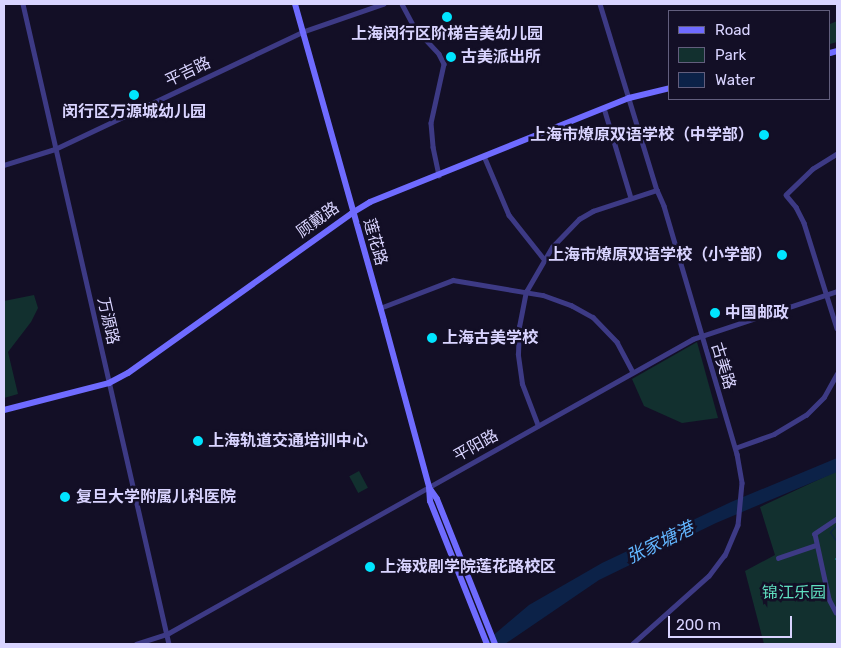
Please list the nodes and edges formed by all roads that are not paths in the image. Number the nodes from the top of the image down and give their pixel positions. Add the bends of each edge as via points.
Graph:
1 (22, 4) edge
2 (295, 4) edge
3 (383, 4) edge
4 (402, 4) edge
5 (600, 4) edge
6 (302, 32) junction
7 (668, 88) edge
8 (628, 98) junction
9 (604, 108) junction
10 (55, 148) junction
11 (837, 154) edge
12 (484, 156) junction
13 (4, 164) edge
14 (439, 175) junction
15 (657, 190) junction
16 (631, 198) junction
17 (352, 213) junction
18 (544, 259) junction
19 (837, 291) edge
20 (526, 292) junction
21 (827, 295) junction
22 (380, 308) junction
23 (837, 328) edge
24 (701, 335) junction
25 (633, 372) junction
26 (837, 374) edge
27 (109, 383) junction
28 (4, 410) edge
29 (538, 426) junction
30 (735, 448) junction
31 (428, 487) junction
32 (837, 518) edge
33 (816, 545) junction
34 (778, 558) dead end
35 (837, 609) edge
36 (167, 634) junction
37 (486, 642) edge
38 (136, 644) edge
39 (169, 644) edge
40 (495, 644) edge
41 (633, 644) edge

1 - 10 street, 万源路
2 - 6 main road, 莲花路
3 - 6 street, 平吉路
4 - 14 street via 415,28 444,64 431,123
5 - 8 street, 古美路
6 - 10 street, 平吉路
6 - 17 main road, 莲花路
7 - 8 main road, 顾戴路
8 - 9 main road, 顾戴路
8 - 15 street, 古美路
9 - 12 main road, 顾戴路
9 - 16 street
10 - 13 street, 平吉路
10 - 27 street, 万源路
11 - 21 street via 813,169 786,195 804,223
12 - 14 main road, 顾戴路
12 - 18 street via 509,215
14 - 17 main road, 顾戴路 via 370,202
15 - 16 street
15 - 24 street, 古美路
16 - 18 street via 593,210 579,219
17 - 22 main road, 莲花路
17 - 27 main road, 顾戴路 via 146,362
18 - 20 street
19 - 21 street, 平阳路
20 - 22 street via 453,280
20 - 25 street via 558,299 592,317 617,342
20 - 29 street via 519,327 519,362 522,384
21 - 23 street
21 - 24 street, 平阳路
22 - 31 main road, 莲花路
24 - 25 street, 平阳路
24 - 30 street, 古美路
25 - 29 street, 平阳路
26 - 30 street via 824,397 806,415 774,434
27 - 28 main road, 顾戴路
27 - 36 street, 万源路
29 - 31 street, 平阳路
30 - 41 street, 古美路 via 742,474 742,494 740,517 731,545 718,566
31 - 36 street, 平阳路
31 - 37 main road, 莲花路 via 430,500
31 - 40 main road, 莲花路 via 437,499
32 - 33 street via 815,534
33 - 34 street
33 - 35 street via 829,598 836,612
36 - 38 street, 平阳路
36 - 39 street, 万源路

